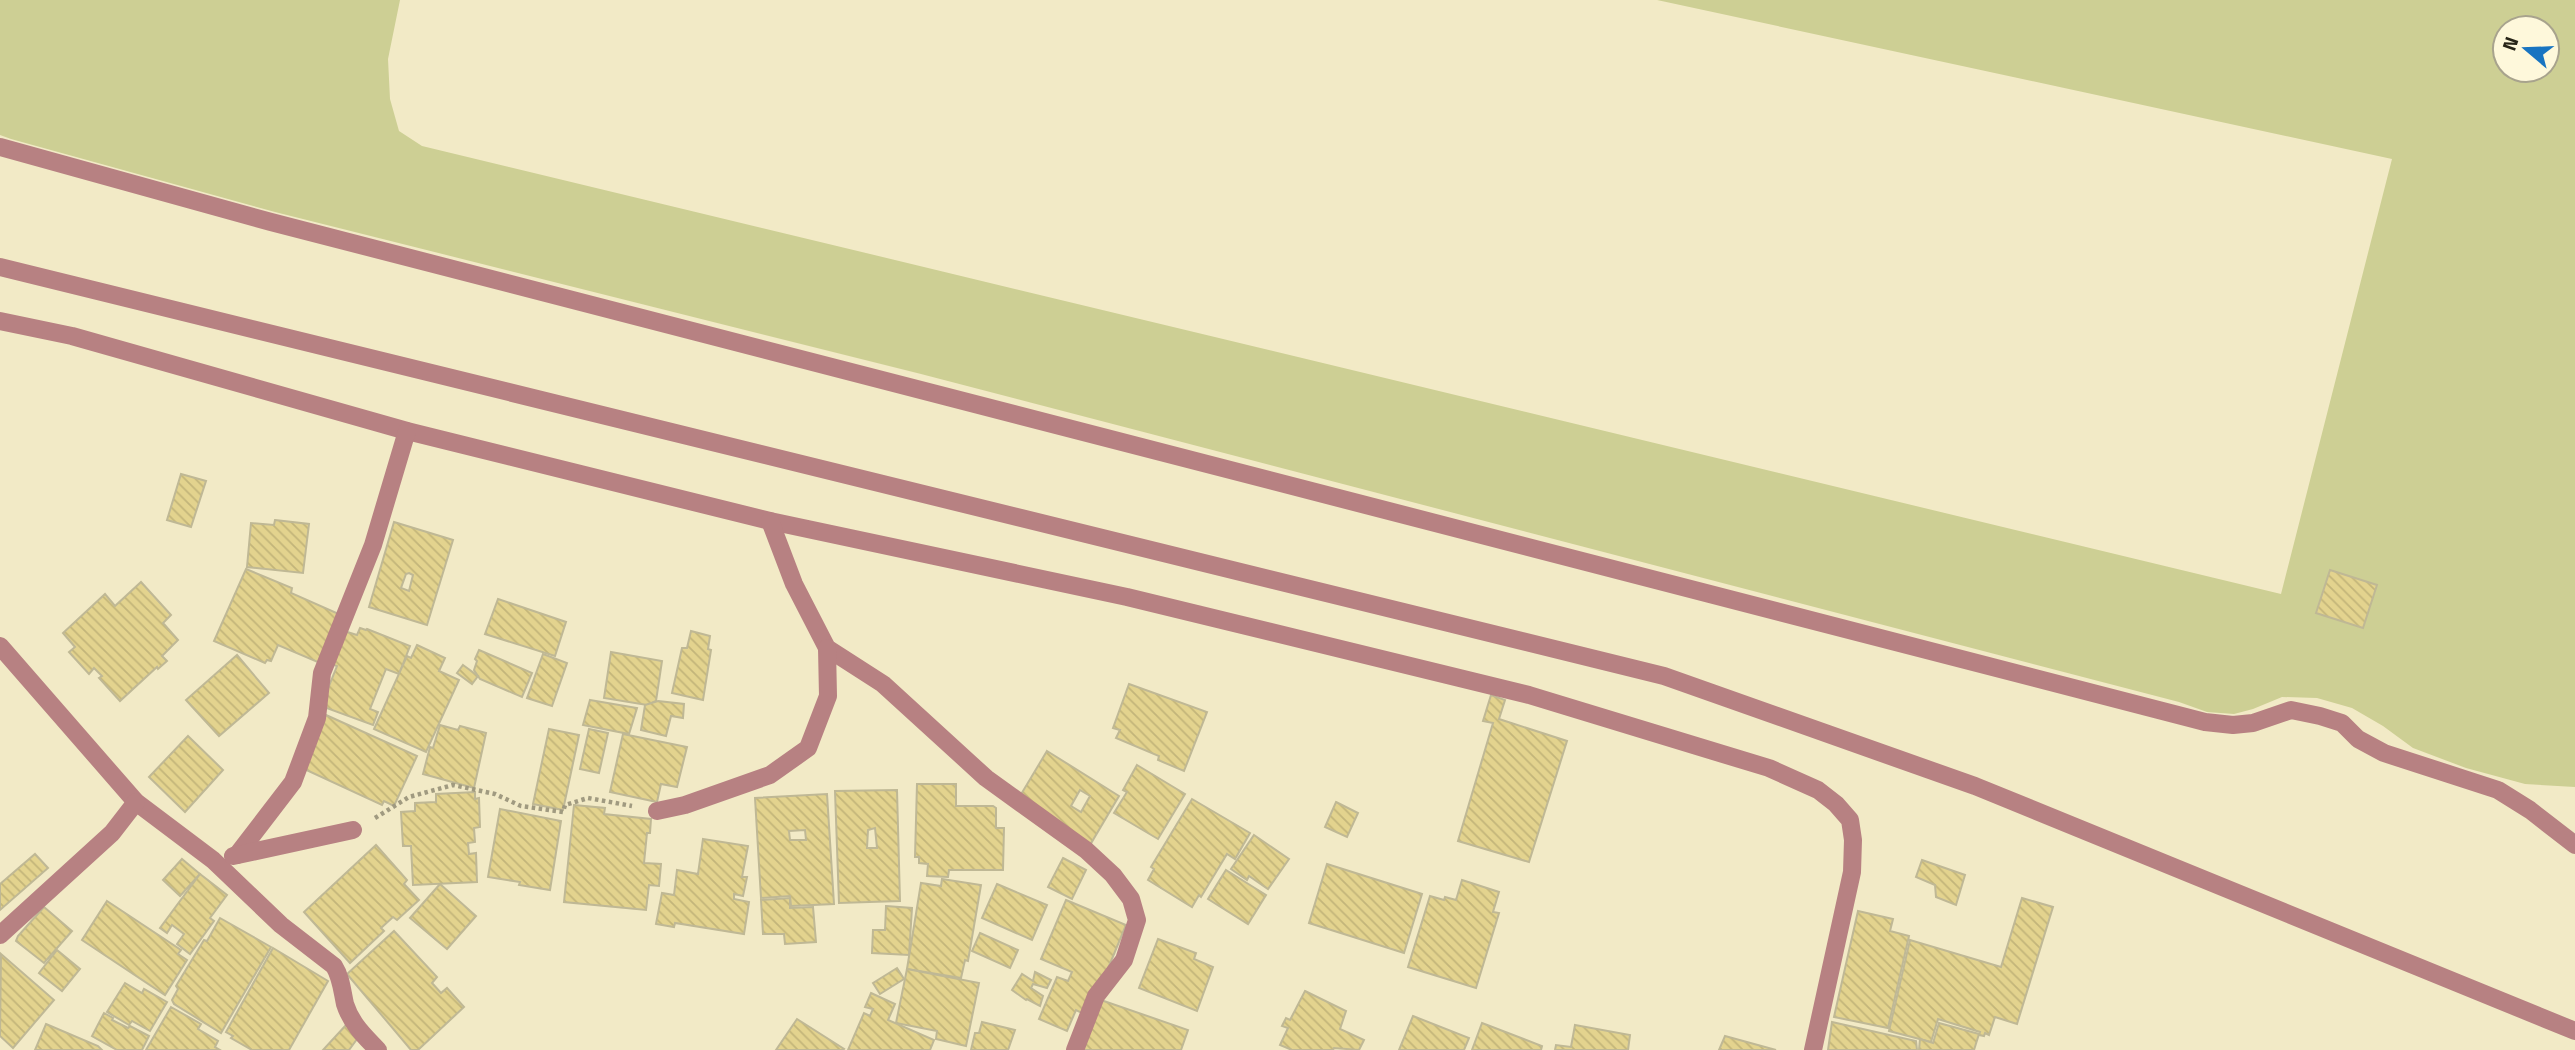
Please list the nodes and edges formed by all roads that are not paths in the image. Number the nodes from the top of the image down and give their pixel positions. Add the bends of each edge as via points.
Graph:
1 (0, 146) edge
2 (0, 267) edge
3 (0, 321) edge
4 (407, 431) junction
5 (770, 521) junction
6 (0, 646) edge
7 (827, 648) junction
8 (136, 802) junction
9 (657, 811) road end
10 (353, 830) road end
11 (2575, 845) edge
12 (237, 855) junction
13 (214, 860) junction
14 (0, 935) edge
15 (2575, 1031) edge
16 (378, 1050) edge
17 (1075, 1050) edge
18 (1813, 1050) edge

1 - 11 street via 271,222 2205,722 2243,724 2291,710 2320,716 2342,723 2358,739 2384,753 2498,790
2 - 15 street via 1664,677 1975,786
3 - 4 street via 72,336
4 - 5 street
4 - 12 street via 373,545 322,673 317,718 293,782
5 - 7 street via 794,584
5 - 18 street via 1127,597 1529,695 1769,768 1818,790 1850,820 1853,840 1852,872
6 - 8 street
7 - 9 street via 828,696 808,748 771,775
7 - 17 street via 883,684 986,778 1086,850 1114,874 1131,898 1137,920 1124,960 1096,996
8 - 13 street
8 - 14 street via 112,833
10 - 12 street
12 - 13 street
13 - 16 street via 281,925 334,966 358,1030

